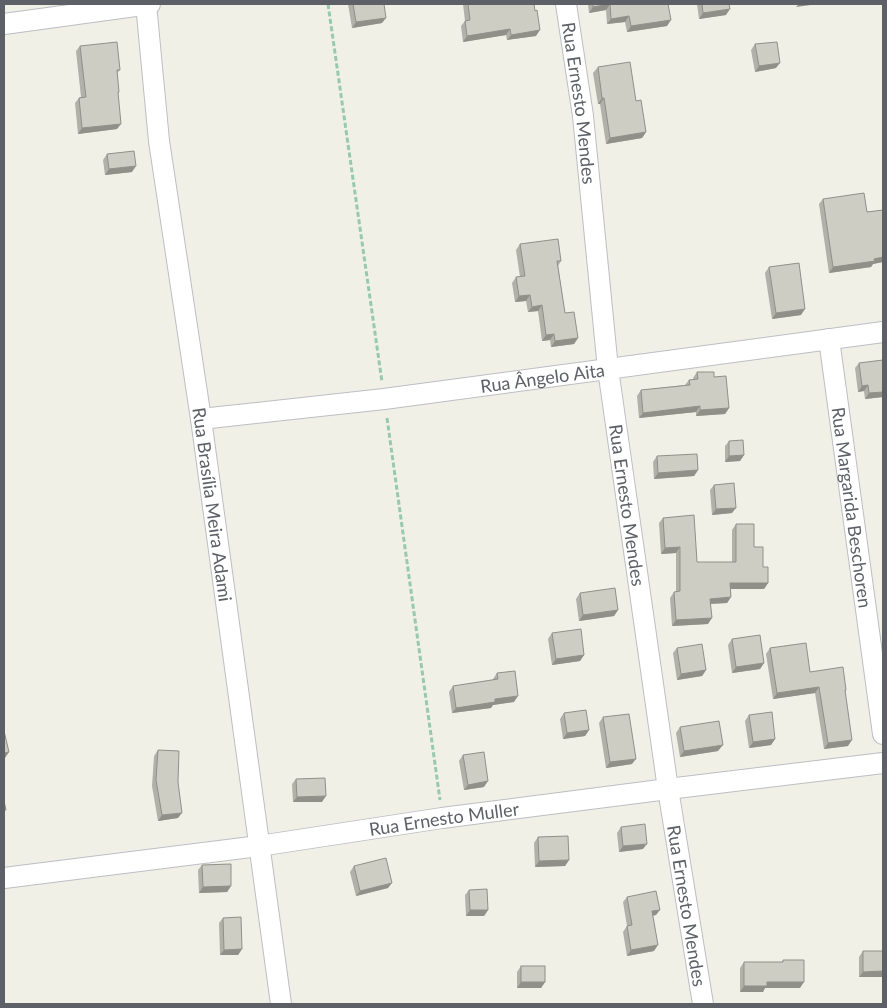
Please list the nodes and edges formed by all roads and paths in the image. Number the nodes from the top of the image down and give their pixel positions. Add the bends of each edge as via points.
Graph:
1 (146, 4) edge
2 (150, 4) edge
3 (566, 4) edge
4 (4, 24) edge
5 (883, 332) edge
6 (829, 340) junction
7 (608, 369) junction
8 (201, 419) junction
9 (883, 734) edge
10 (883, 763) edge
11 (668, 789) junction
12 (258, 846) junction
13 (4, 878) edge
14 (281, 1004) edge
15 (703, 1004) edge

1 - 2 street
1 - 4 street
1 - 8 street, Rua Brasília Meira Adami via 160,141
3 - 7 street, Rua Ernesto Mendes via 583,116
5 - 6 street, Rua Ângelo Aita
6 - 7 street, Rua Ângelo Aita
6 - 9 street, Rua Margarida Beschoren
7 - 8 street, Rua Ângelo Aita
7 - 11 street, Rua Ernesto Mendes
8 - 12 street, Rua Brasília Meira Adami
10 - 11 street, Rua Ernesto Muller
11 - 12 street, Rua Ernesto Muller
11 - 15 street, Rua Ernesto Mendes
12 - 13 street, Rua Ernesto Muller
12 - 14 street, Rua Brasília Meira Adami

